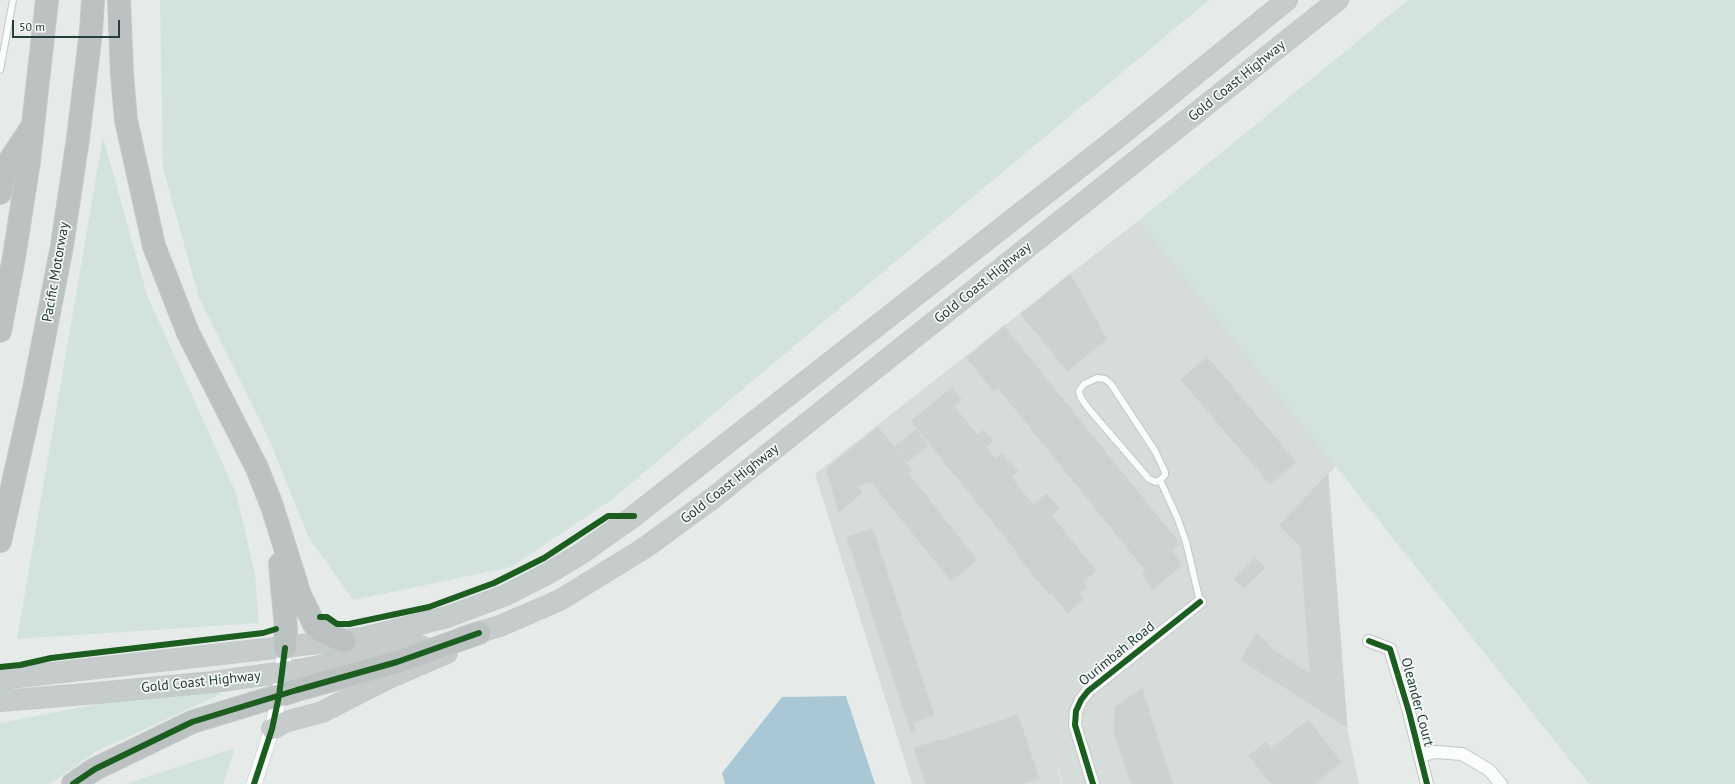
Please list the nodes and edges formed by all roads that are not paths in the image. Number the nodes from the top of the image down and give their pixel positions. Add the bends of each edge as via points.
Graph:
1 (13, 0) edge
2 (47, 0) edge
3 (93, 0) edge
4 (119, 0) edge
5 (1287, 0) edge
6 (1338, 0) edge
7 (0, 70) edge
8 (34, 123) junction
9 (0, 193) edge
10 (0, 331) edge
11 (1160, 480) junction
12 (272, 506) junction
13 (0, 541) edge
14 (1200, 602) joint
15 (480, 633) junction
16 (345, 641) junction
17 (1369, 641) dead end
18 (285, 648) junction
19 (282, 672) junction
20 (0, 679) edge
21 (279, 696) junction
22 (0, 701) edge
23 (272, 729) junction
24 (1420, 756) junction
25 (73, 784) edge
26 (254, 784) edge
27 (1093, 784) edge
28 (1427, 784) edge
29 (1501, 784) edge

1 - 7 lane
2 - 8 highway
3 - 13 highway, Pacific Motorway via 82,108 62,246 33,394
4 - 12 highway via 126,120 154,246 188,333 256,468
5 - 16 highway, Gold Coast Highway via 1122,134 634,516 582,553 529,584 472,608 423,624
6 - 15 highway, Gold Coast Highway via 713,498 643,549 583,586 533,612
8 - 9 highway via 6,166
8 - 10 highway
11 - 11 lane via 1165,475 1161,463 1110,384 1105,379 1098,378 1084,384 1079,392 1088,408 1149,479 1156,482
11 - 14 lane via 1186,542
12 - 16 highway via 300,595 314,624 321,631
12 - 18 highway via 283,584
14 - 27 street, Ourimbah Road via 1088,691 1081,700 1076,711 1075,725
15 - 19 highway, Gold Coast Highway via 352,661
15 - 21 highway via 398,662
15 - 23 highway via 444,654 322,712 280,724
16 - 18 highway, Gold Coast Highway
17 - 24 street, Oleander Court via 1390,649
18 - 19 street
18 - 20 highway, Gold Coast Highway
19 - 21 street
19 - 22 highway, Gold Coast Highway via 206,682
21 - 23 street
21 - 25 highway via 192,722 102,765
23 - 26 street
24 - 28 street, Oleander Court
24 - 29 street via 1435,752 1462,754 1489,770

